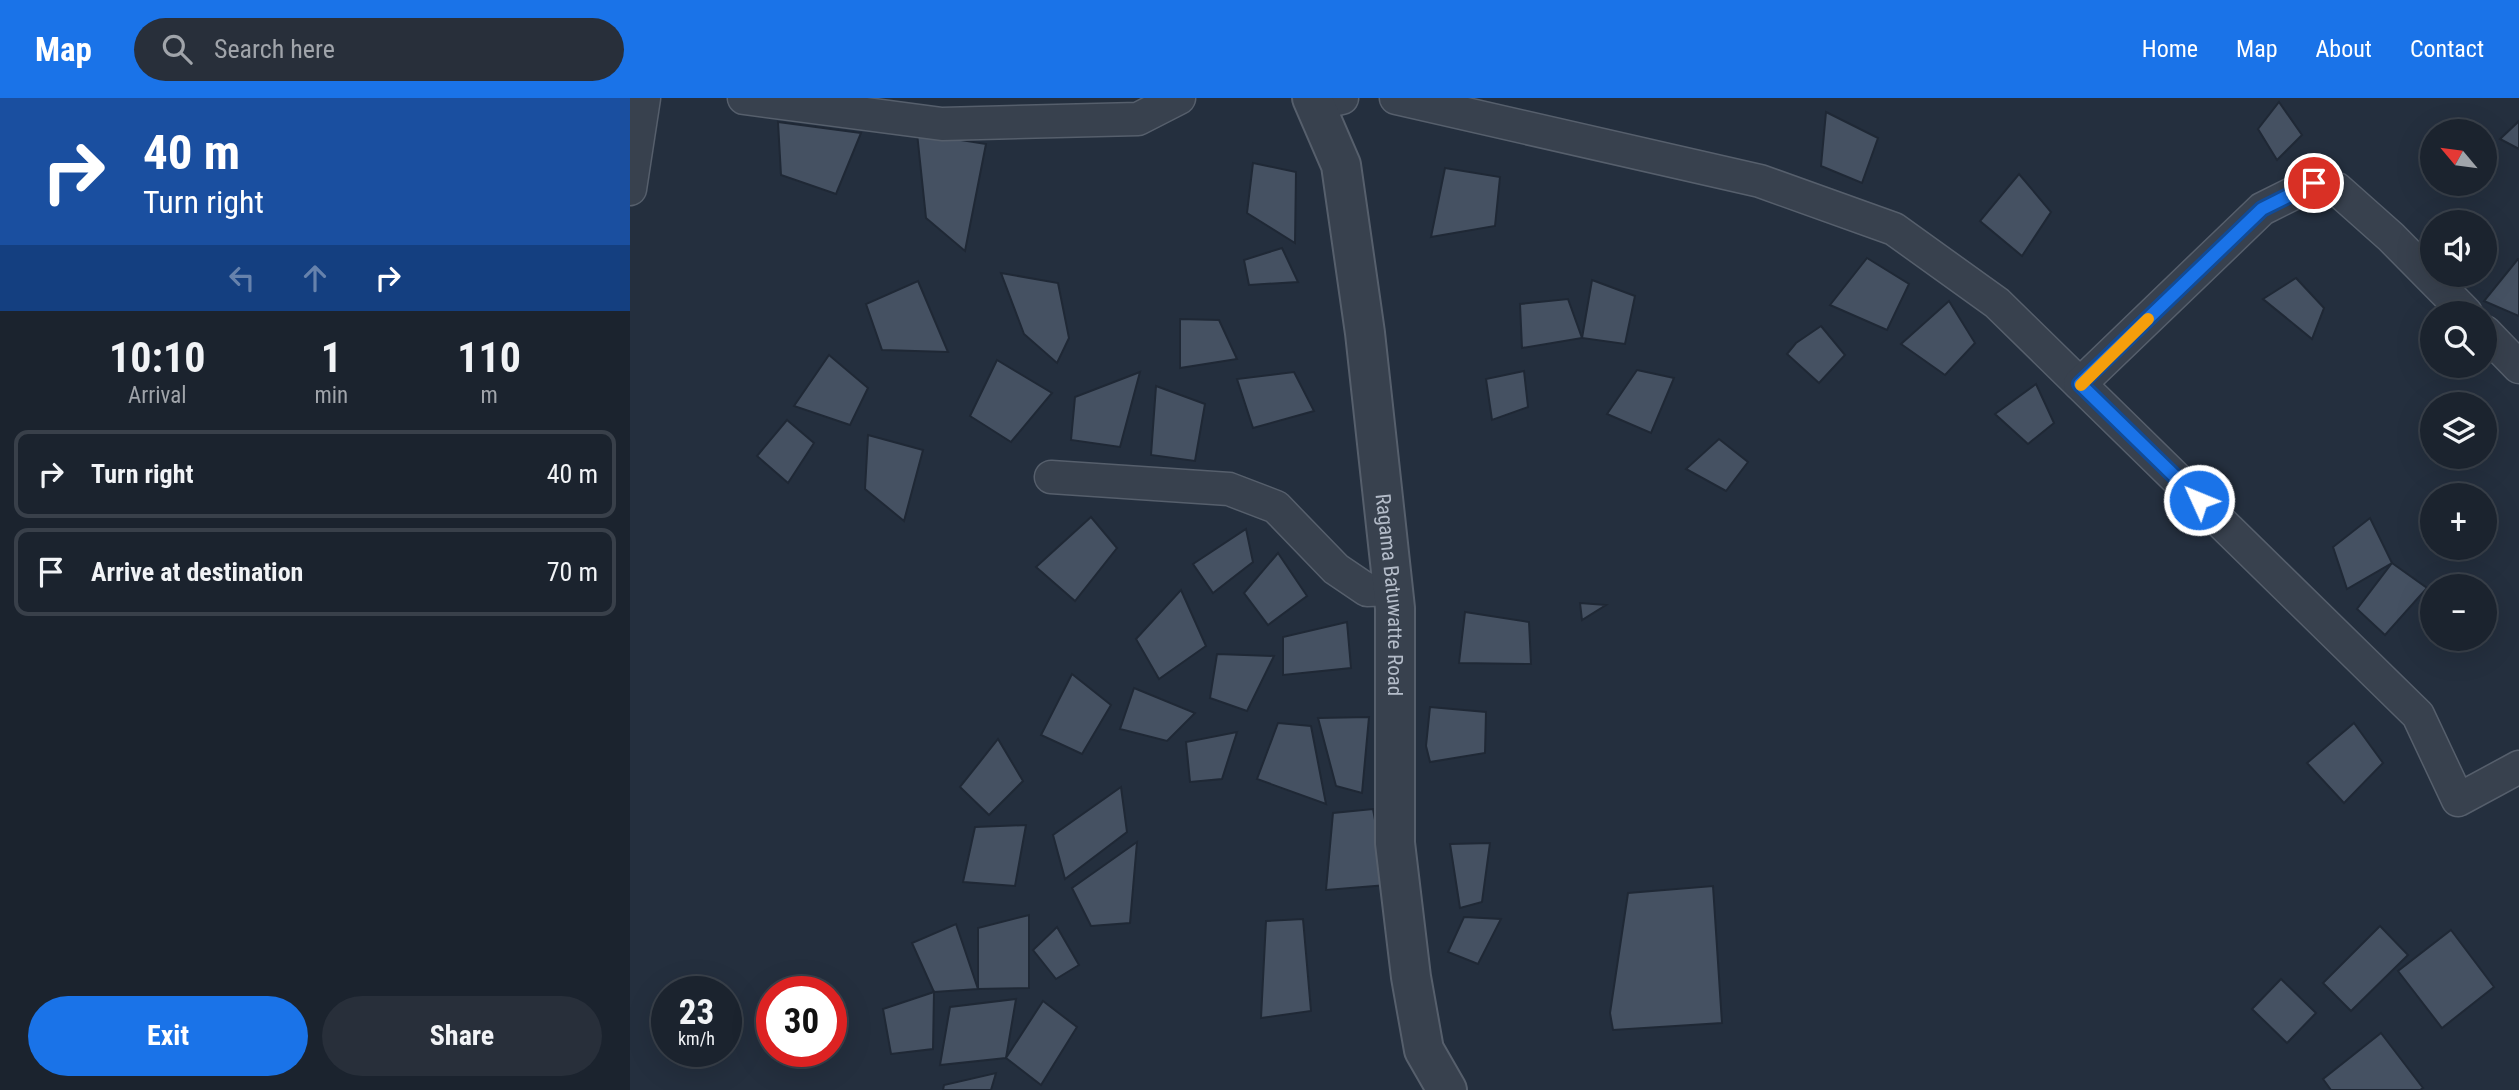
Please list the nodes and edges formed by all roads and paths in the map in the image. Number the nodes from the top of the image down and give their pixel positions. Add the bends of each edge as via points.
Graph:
1 (644, 98) edge
2 (744, 98) edge
3 (1178, 98) edge
4 (1396, 98) edge
5 (1323, 100) edge
6 (630, 189) edge
7 (2454, 301) edge
8 (2497, 344) edge
9 (2519, 367) edge
10 (2080, 384) junction
11 (1051, 477) dead end
12 (1393, 589) junction
13 (2519, 767) edge
14 (1447, 1090) edge

1 - 6 street
2 - 3 street via 942,124 1138,119
4 - 10 street via 1760,181 1894,229 1997,303
5 - 12 street, Ragama Batuwatte Road via 1341,165
7 - 10 street via 2337,189 2314,183 2262,209
8 - 9 street
10 - 13 street via 2418,715 2458,800
11 - 12 street via 1229,489 1276,507 1336,569 1367,590
12 - 14 street, Ragama Batuwatte Road via 1395,843 1424,1050

